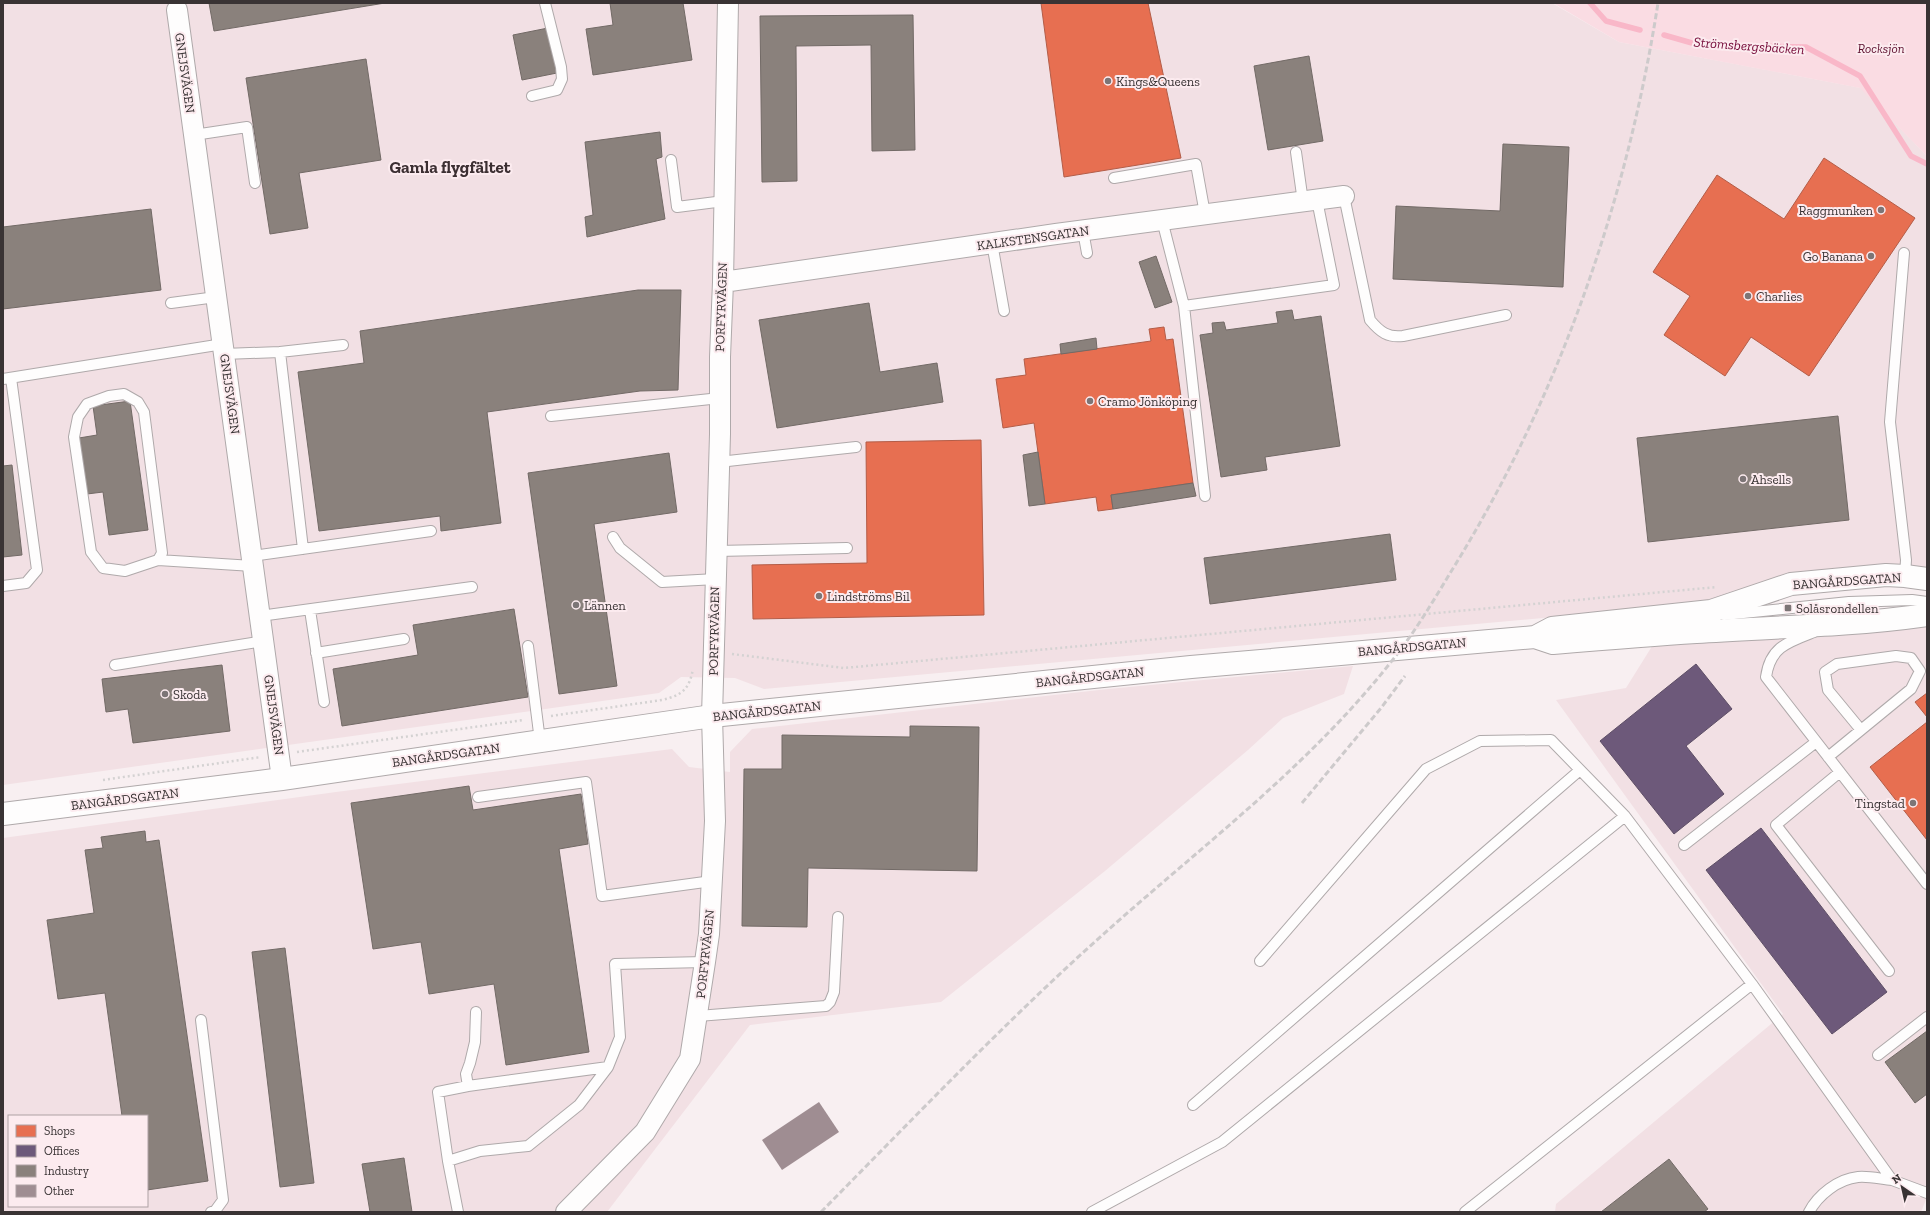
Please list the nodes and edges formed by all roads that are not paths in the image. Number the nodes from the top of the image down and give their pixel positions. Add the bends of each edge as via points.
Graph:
1 (544, 3) edge
2 (728, 3) edge
3 (177, 10) dead end
4 (532, 96) dead end
5 (194, 135) junction
6 (1296, 152) dead end
7 (671, 160) dead end
8 (1114, 178) dead end
9 (256, 183) dead end
10 (1344, 196) joint
11 (724, 201) junction
12 (1310, 201) junction
13 (1205, 214) junction
14 (1162, 220) junction
15 (1083, 231) junction
16 (992, 243) junction
17 (1087, 253) dead end
18 (1904, 253) dead end
19 (723, 282) junction
20 (216, 297) junction
21 (171, 303) dead end
22 (1184, 306) junction
23 (1004, 311) dead end
24 (1506, 315) dead end
25 (343, 345) dead end
26 (223, 349) junction
27 (280, 352) junction
28 (7, 378) edge
29 (720, 398) junction
30 (551, 416) dead end
31 (856, 447) dead end
32 (719, 462) junction
33 (1205, 496) dead end
34 (431, 531) dead end
35 (613, 537) dead end
36 (847, 548) dead end
37 (303, 549) junction
38 (716, 551) junction
39 (158, 560) junction
40 (252, 561) junction
41 (1905, 576) junction
42 (716, 579) junction
43 (1927, 579) edge
44 (3, 586) edge
45 (472, 587) dead end
46 (1927, 597) edge
47 (1927, 602) edge
48 (1920, 607) edge
49 (310, 610) junction
50 (260, 616) junction
51 (1832, 626) junction
52 (1535, 637) junction
53 (404, 639) dead end
54 (264, 642) junction
55 (528, 646) dead end
56 (316, 653) junction
57 (115, 665) dead end
58 (324, 702) dead end
59 (712, 716) junction
60 (1861, 730) junction
61 (540, 741) junction
62 (1816, 742) junction
63 (1828, 757) junction
64 (1580, 770) junction
65 (1840, 772) junction
66 (282, 779) junction
67 (478, 797) dead end
68 (3, 814) edge
69 (1625, 816) junction
70 (1684, 846) dead end
71 (712, 881) junction
72 (1927, 884) edge
73 (838, 916) dead end
74 (1260, 961) dead end
75 (705, 962) junction
76 (1889, 971) dead end
77 (1752, 984) junction
78 (476, 1012) dead end
79 (698, 1016) junction
80 (1927, 1017) edge
81 (201, 1020) dead end
82 (1878, 1055) dead end
83 (608, 1067) junction
84 (468, 1086) junction
85 (1193, 1105) dead end
86 (448, 1160) junction
87 (1892, 1180) junction
88 (1927, 1193) edge
89 (211, 1212) edge
90 (458, 1212) edge
91 (566, 1212) edge
92 (1092, 1212) edge
93 (1465, 1212) edge
94 (1808, 1212) edge

1 - 4 lane via 562,79 557,90
2 - 11 street, PORFYRVÄGEN
3 - 5 street, GNEJSVÄGEN
5 - 9 lane via 247,127
5 - 20 street, GNEJSVÄGEN
6 - 12 lane
7 - 11 lane via 677,207
8 - 13 lane via 1196,164
10 - 12 street, KALKSTENSGATAN
10 - 24 lane via 1370,320 1378,330 1392,337 1404,336
11 - 19 street, PORFYRVÄGEN
12 - 13 street, KALKSTENSGATAN
12 - 22 lane via 1334,285
13 - 14 street, KALKSTENSGATAN
14 - 15 street, KALKSTENSGATAN
14 - 22 lane
15 - 16 street, KALKSTENSGATAN
15 - 17 lane
16 - 19 street, KALKSTENSGATAN
16 - 23 lane
18 - 41 lane via 1890,422 1906,560
19 - 29 street, PORFYRVÄGEN
20 - 21 lane
20 - 26 street, GNEJSVÄGEN
22 - 33 lane
25 - 27 lane
26 - 27 lane
26 - 28 lane
26 - 40 street, GNEJSVÄGEN
27 - 37 lane
28 - 44 lane via 37,570 26,582
29 - 30 lane
29 - 32 street, PORFYRVÄGEN
31 - 32 lane
32 - 38 street, PORFYRVÄGEN
34 - 37 lane
35 - 42 lane via 620,548 662,582
36 - 38 lane
37 - 40 lane
38 - 42 street, PORFYRVÄGEN
39 - 39 lane via 162,553 144,412 138,402 124,394 87,404 78,417 74,437 91,552 103,568 125,572
39 - 40 lane
40 - 50 street, GNEJSVÄGEN
41 - 43 main road, BANGÅRDSGATAN
41 - 52 main road, BANGÅRDSGATAN via 1869,576 1791,584 1711,611 1552,628
42 - 59 street, PORFYRVÄGEN
45 - 49 lane
46 - 48 lane
47 - 48 lane, BANGÅRDSGATAN
48 - 51 main road, BANGÅRDSGATAN
48 - 52 lane, BANGÅRDSGATAN via 1810,606
49 - 50 lane
49 - 56 lane
50 - 54 street, GNEJSVÄGEN
51 - 52 main road, BANGÅRDSGATAN via 1696,632 1553,643
51 - 62 lane via 1780,648 1768,663 1766,677
52 - 59 main road, BANGÅRDSGATAN via 1191,667
53 - 56 lane
54 - 57 lane
54 - 66 street, GNEJSVÄGEN
55 - 61 lane
56 - 58 lane
59 - 61 main road, BANGÅRDSGATAN
59 - 71 street, PORFYRVÄGEN via 716,821
60 - 60 lane via 1911,689 1920,671 1911,658 1896,656 1837,664 1825,672 1828,690
60 - 63 lane
61 - 66 main road, BANGÅRDSGATAN
62 - 63 lane
62 - 70 lane
63 - 65 lane
64 - 69 lane
64 - 74 lane via 1550,740 1480,740 1426,769
64 - 85 lane
65 - 72 lane
65 - 76 lane via 1776,825
66 - 68 main road, BANGÅRDSGATAN
67 - 71 lane via 586,782 602,896
69 - 77 lane
69 - 92 lane via 1222,1142
71 - 75 street, PORFYRVÄGEN
73 - 79 lane via 834,992 826,1006
75 - 79 street, PORFYRVÄGEN
75 - 83 lane via 615,964 620,1037
77 - 87 lane
77 - 93 lane
78 - 84 lane via 475,1042 466,1074
79 - 91 street, PORFYRVÄGEN via 690,1059 645,1132
80 - 82 lane
81 - 89 lane via 223,1200 214,1212
83 - 84 lane
83 - 86 lane via 579,1105 528,1146 480,1151
84 - 86 lane via 438,1092
86 - 90 lane
87 - 88 lane
87 - 94 lane via 1858,1177 1838,1182 1813,1203

